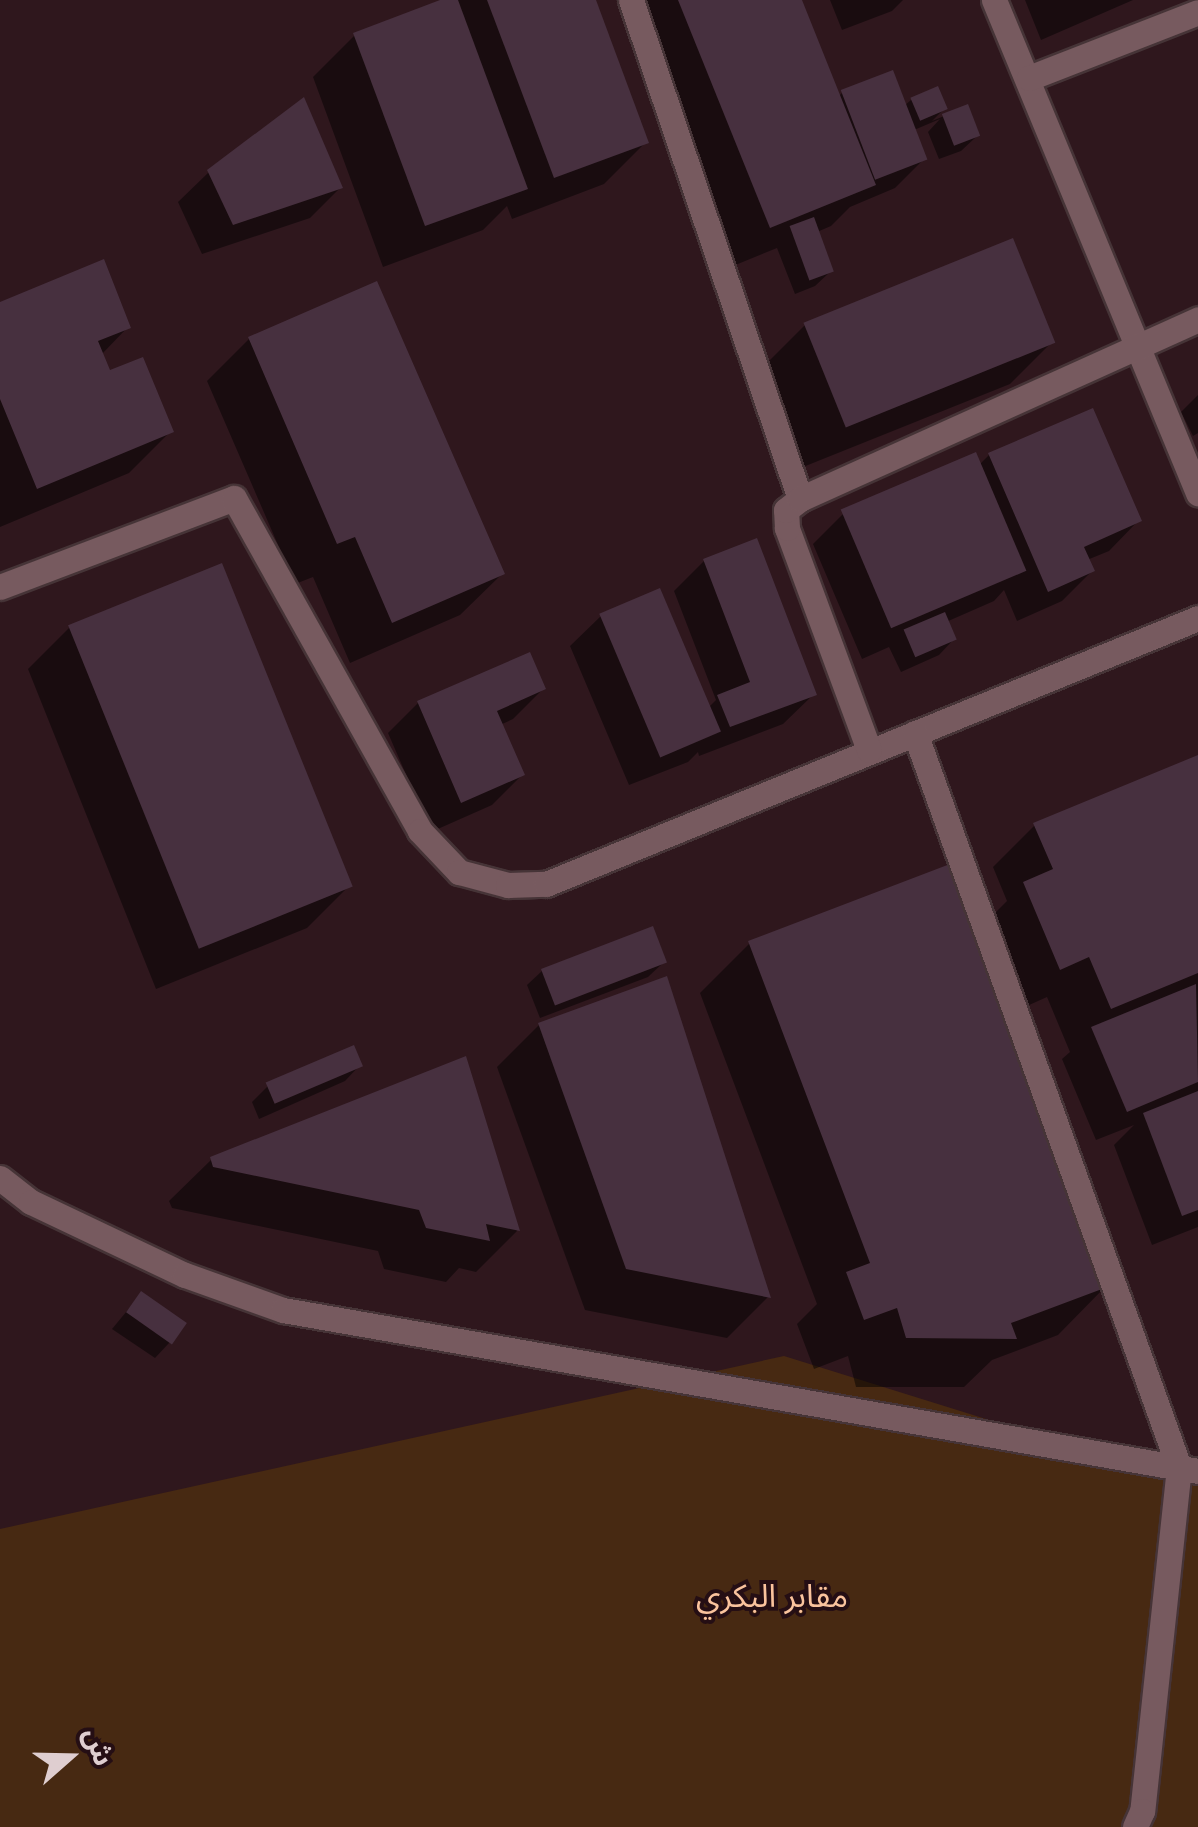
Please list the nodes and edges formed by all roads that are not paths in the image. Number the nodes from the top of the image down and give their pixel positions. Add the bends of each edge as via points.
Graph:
1 (631, 0) edge
2 (994, 0) edge
3 (1198, 12) edge
4 (1029, 78) junction
5 (1198, 319) edge
6 (1138, 344) junction
7 (1198, 494) edge
8 (800, 499) junction
9 (0, 587) edge
10 (1198, 618) edge
11 (915, 732) junction
12 (869, 750) junction
13 (0, 1178) edge
14 (1188, 1469) edge
15 (1135, 1827) edge

1 - 8 street
2 - 4 street
3 - 4 street
4 - 6 street
5 - 6 street
6 - 7 street
6 - 8 street
8 - 12 street via 786,510 787,528
9 - 12 street via 234,498 420,831 459,872 508,885 546,884
10 - 11 street
11 - 12 street
11 - 14 street
13 - 14 street via 31,1202 185,1275 283,1310
14 - 15 street

